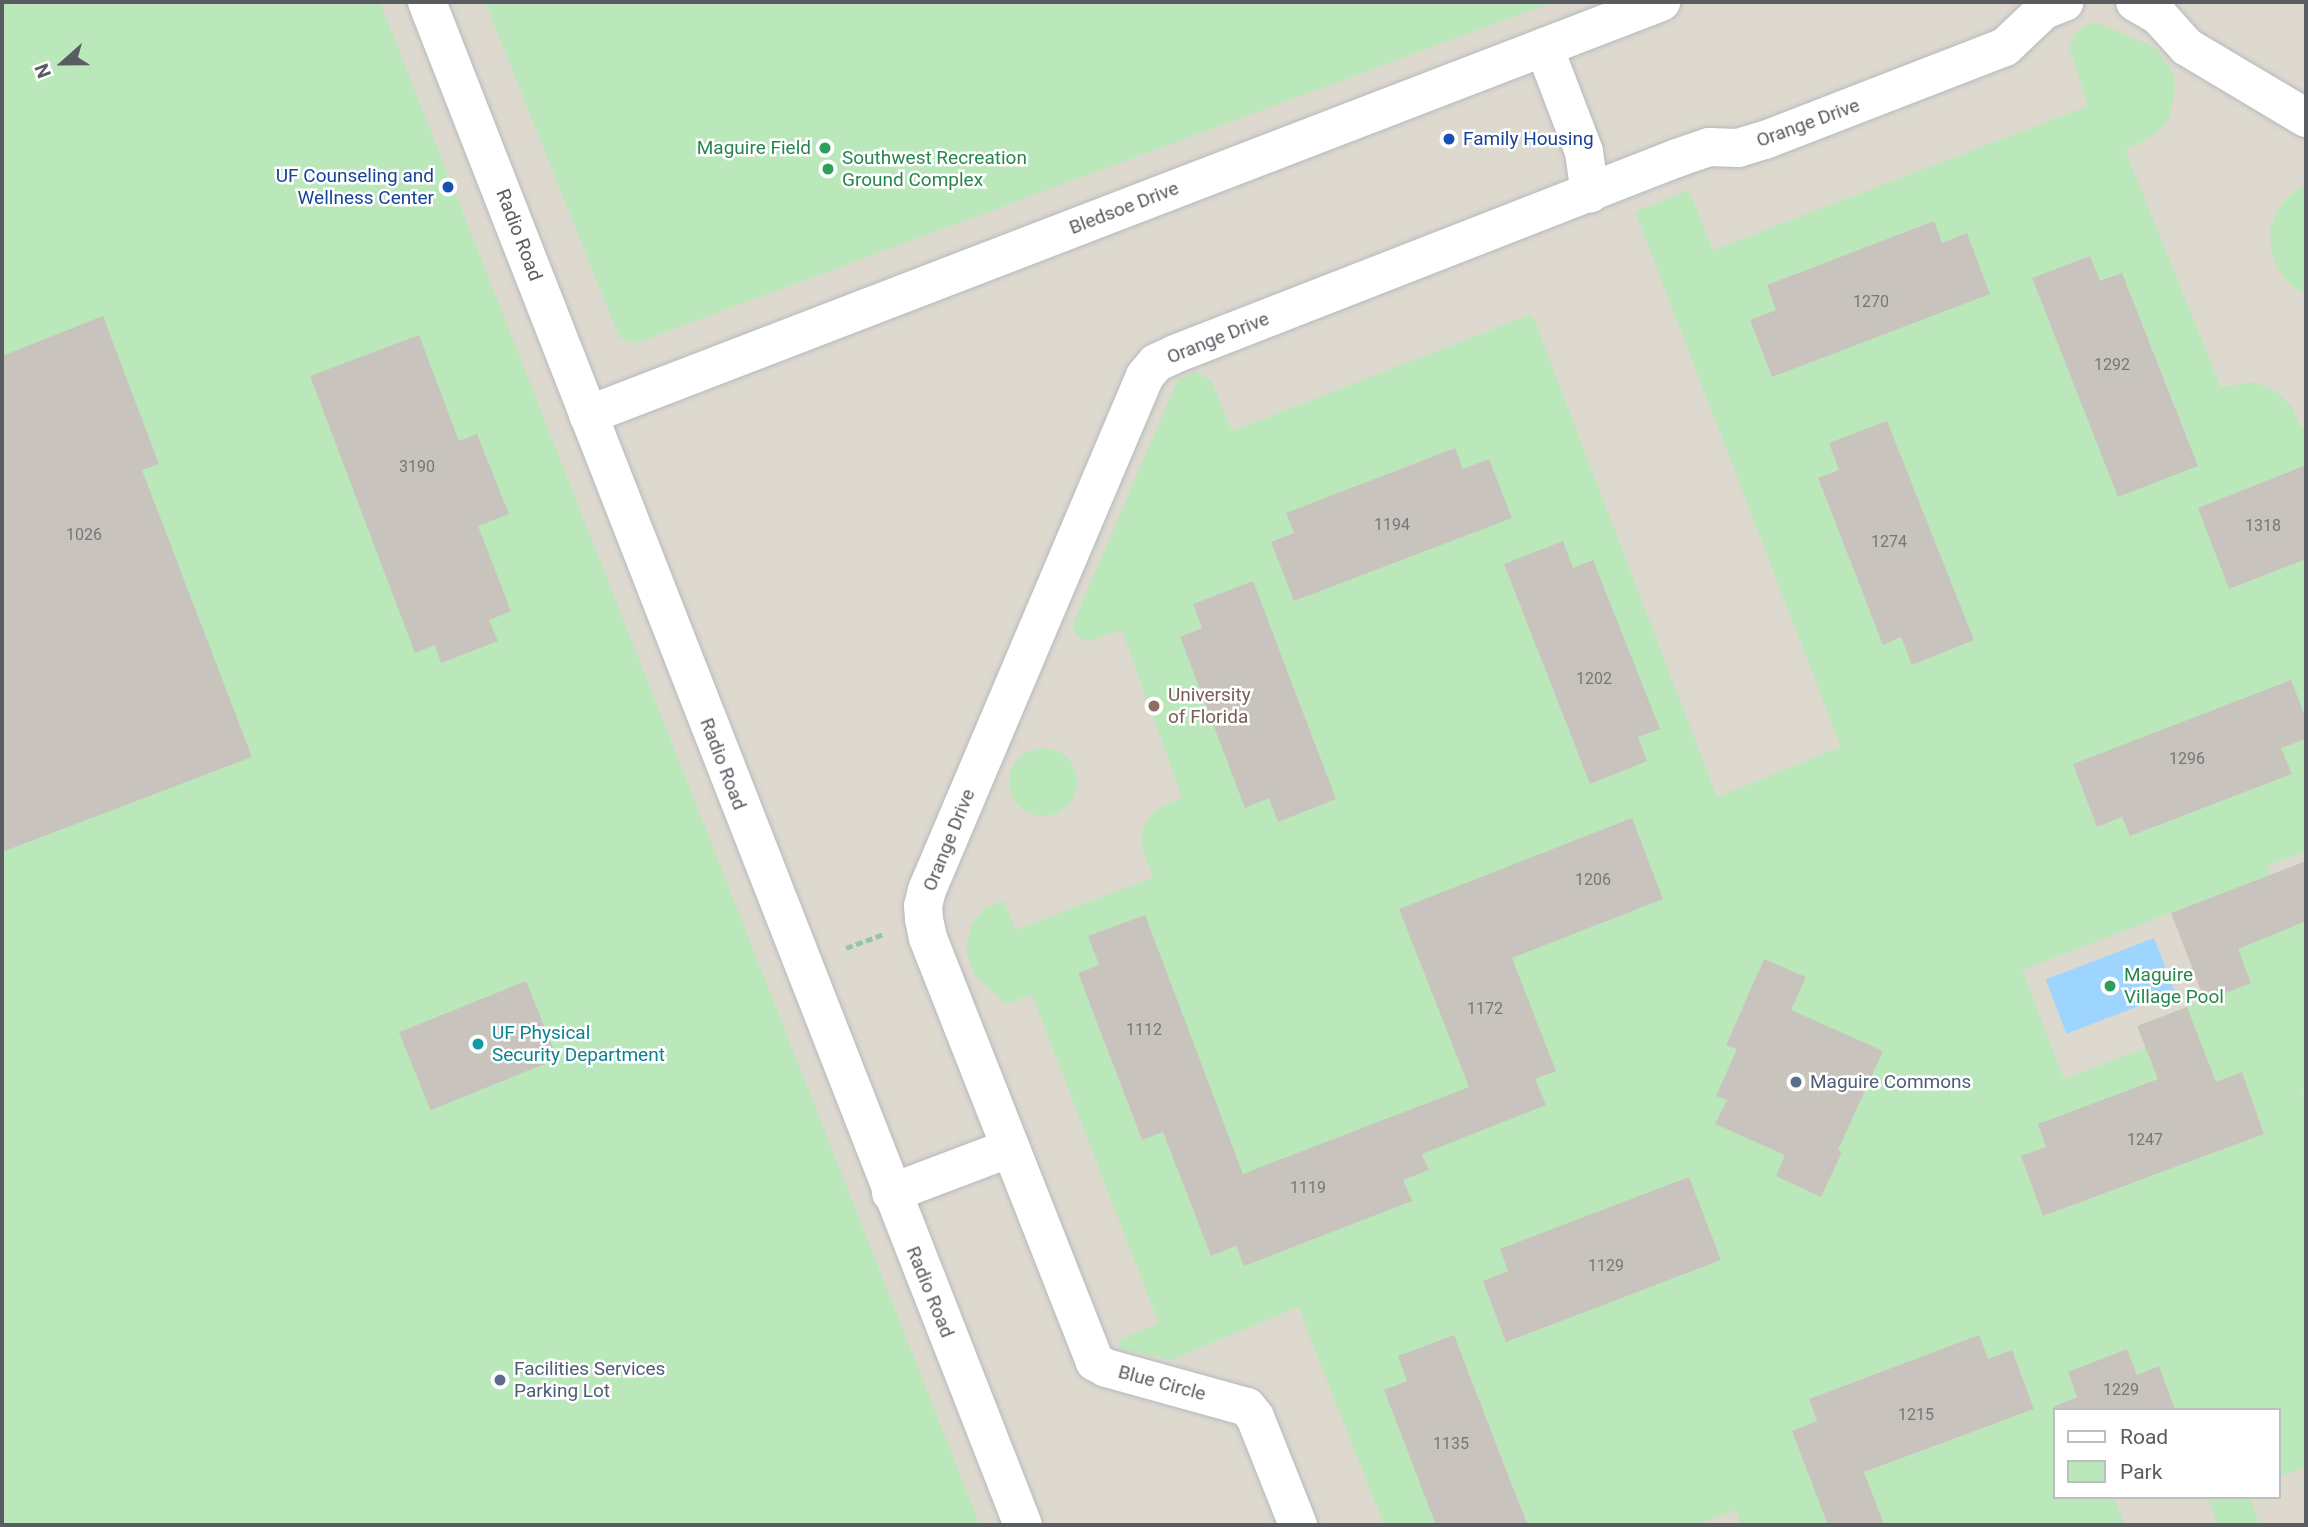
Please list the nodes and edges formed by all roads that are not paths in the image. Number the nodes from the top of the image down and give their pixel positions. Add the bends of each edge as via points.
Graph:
1 (427, 2) edge
2 (1661, 2) edge
3 (2065, 2) edge
4 (2135, 2) edge
5 (1544, 47) junction
6 (2306, 118) edge
7 (1590, 194) junction
8 (587, 415) junction
9 (1010, 1148) junction
10 (891, 1193) junction
11 (1023, 1525) edge
12 (1298, 1525) edge

1 - 8 street, Radio Road
2 - 5 street, Bledsoe Drive
3 - 7 street, Orange Drive via 2044,10 2005,47 1765,140 1738,148 1709,147
4 - 6 street via 2159,16 2188,47
5 - 7 street via 1584,152
5 - 8 street, Bledsoe Drive
7 - 9 street, Orange Drive via 1175,354 1156,363 1145,376 923,906 928,938
8 - 10 street, Radio Road
9 - 10 street
9 - 12 street, Blue Circle via 1095,1362 1247,1407
10 - 11 street, Radio Road

